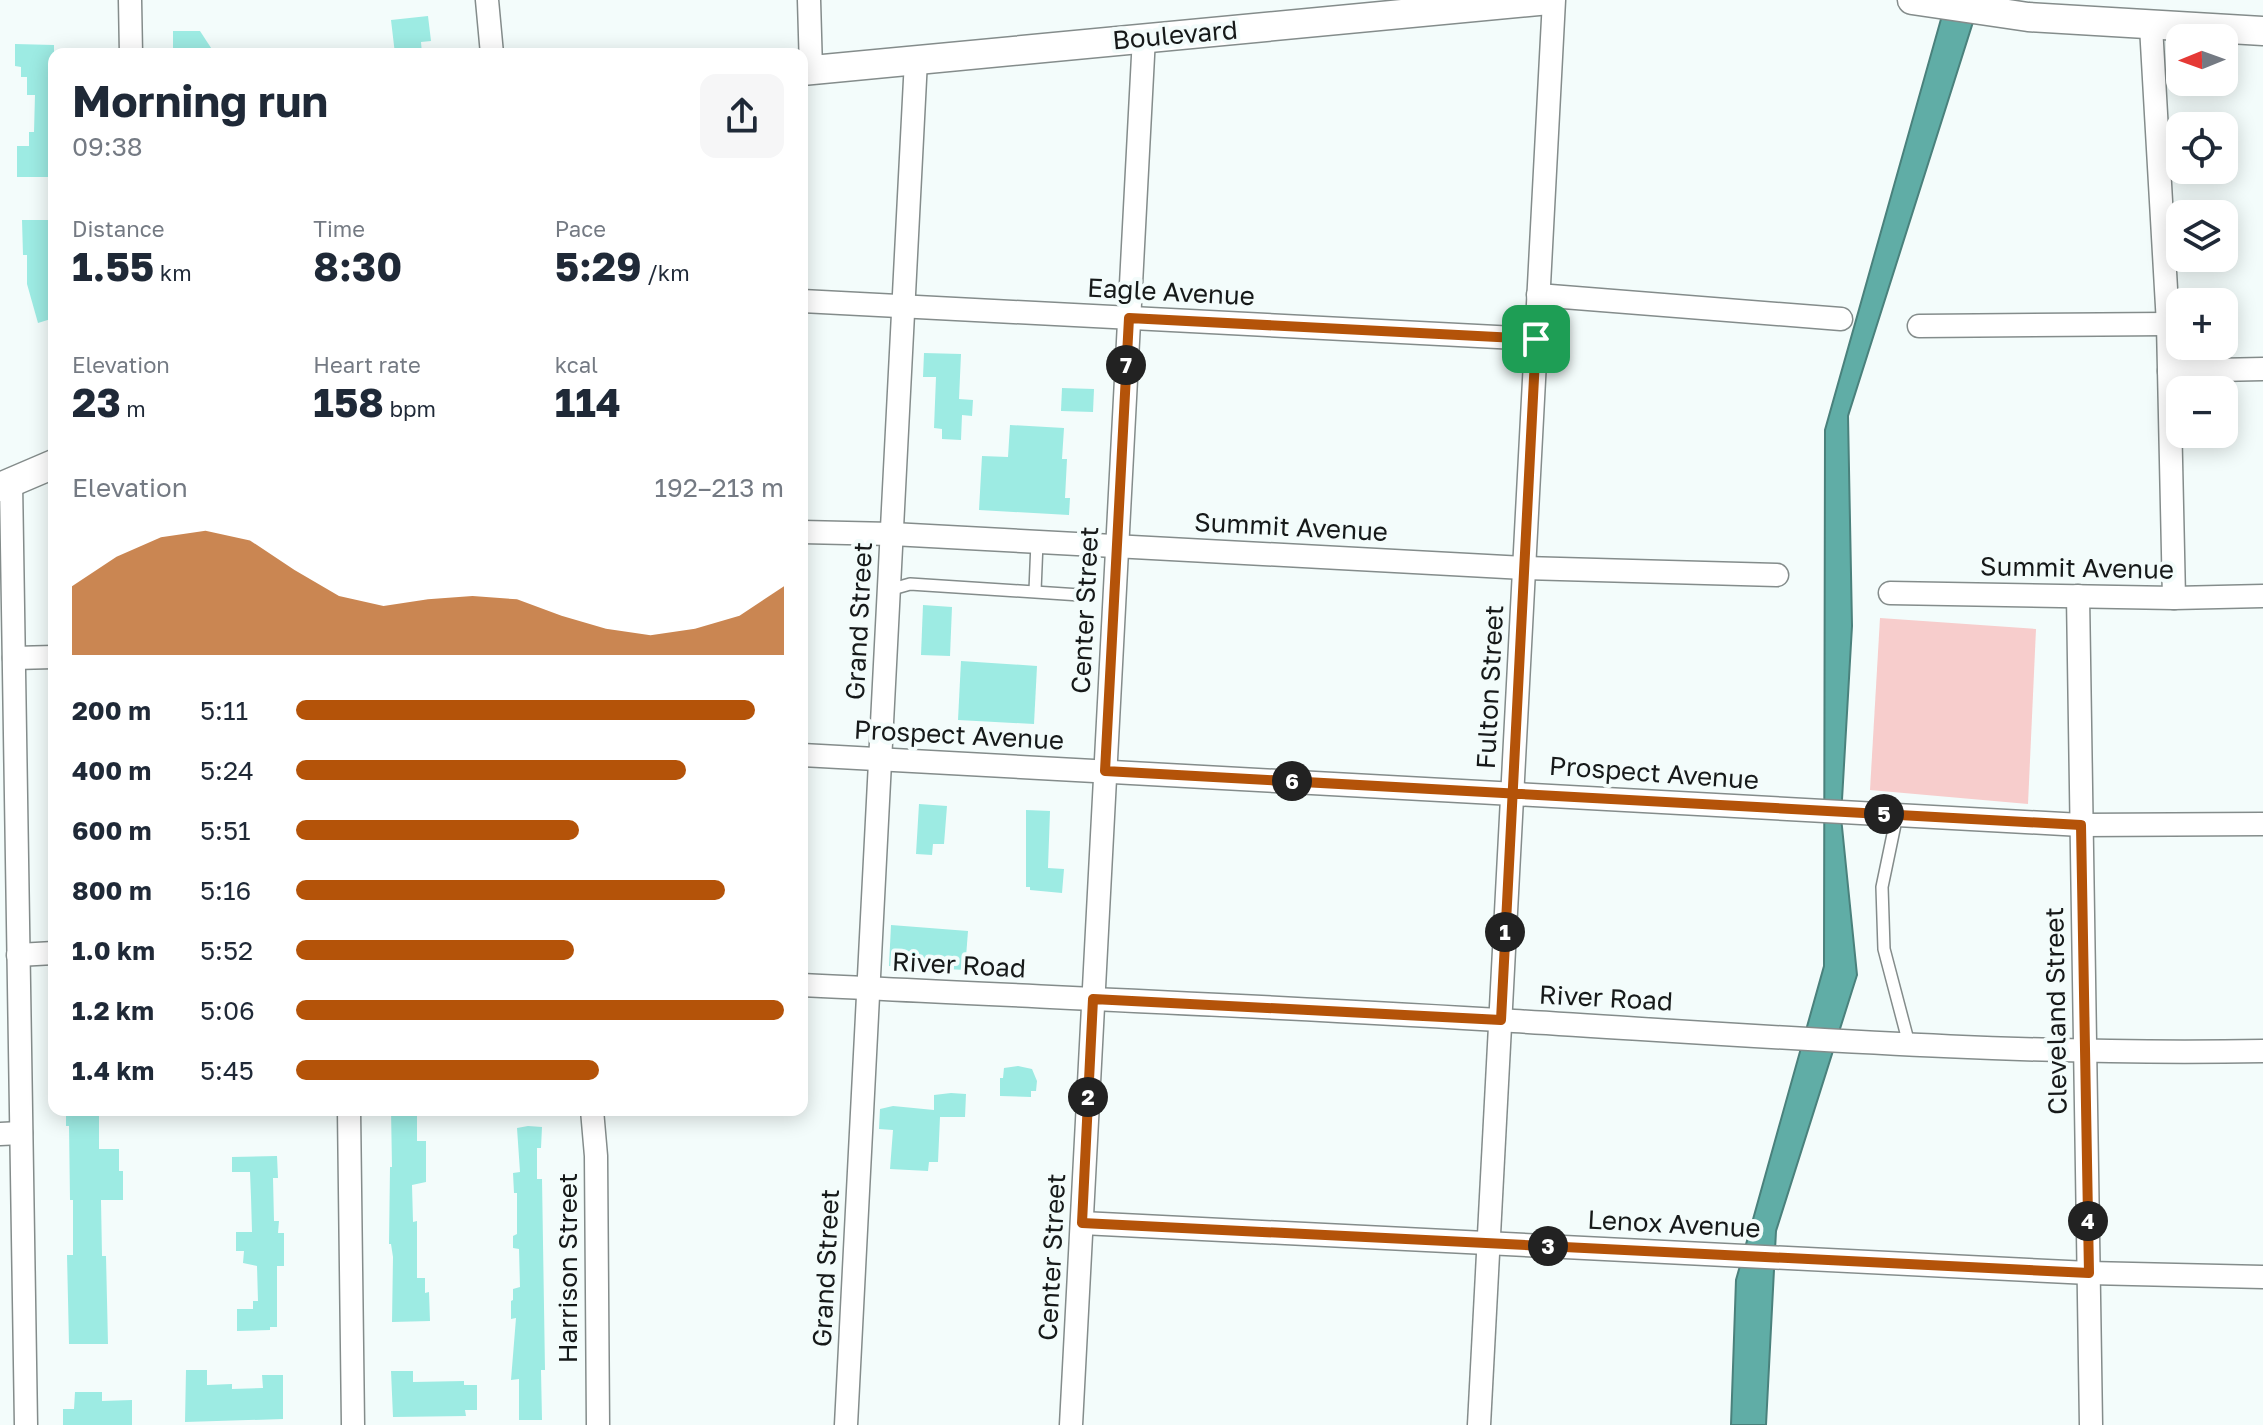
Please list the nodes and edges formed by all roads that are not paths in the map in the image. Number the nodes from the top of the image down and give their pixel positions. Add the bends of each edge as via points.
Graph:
1 (130, 0) edge
2 (487, 0) edge
3 (809, 0) edge
4 (1551, 0) edge
5 (1924, 2) edge
6 (1426, 5) edge
7 (2151, 26) junction
8 (2263, 31) edge
9 (1144, 37) junction
10 (131, 48) edge
11 (491, 48) edge
12 (807, 48) edge
13 (916, 60) junction
14 (808, 71) edge
15 (2166, 289) edge
16 (1538, 295) junction
17 (808, 301) edge
18 (903, 306) junction
19 (1129, 318) junction
20 (1841, 319) dead end
21 (2166, 324) edge
22 (1919, 326) dead end
23 (1536, 339) junction
24 (2169, 360) edge
25 (2263, 369) edge
26 (2169, 371) junction
27 (48, 466) edge
28 (5, 484) edge
29 (808, 532) edge
30 (892, 534) junction
31 (1037, 542) junction
32 (1117, 546) junction
33 (1524, 568) junction
34 (1777, 575) dead end
35 (889, 590) junction
36 (1035, 591) junction
37 (1890, 593) dead end
38 (1080, 595) dead end
39 (2078, 596) junction
40 (2263, 596) edge
41 (2174, 598) junction
42 (48, 657) edge
43 (14, 658) junction
44 (808, 755) edge
45 (880, 759) junction
46 (1105, 771) junction
47 (1512, 792) junction
48 (1897, 815) junction
49 (2263, 824) edge
50 (2081, 825) junction
51 (48, 953) edge
52 (18, 955) junction
53 (808, 985) edge
54 (868, 988) junction
55 (1093, 999) junction
56 (1501, 1020) junction
57 (1909, 1044) junction
58 (2085, 1051) junction
59 (2263, 1051) edge
60 (349, 1116) edge
61 (593, 1116) edge
62 (11, 1134) edge
63 (1082, 1223) junction
64 (1489, 1243) junction
65 (2089, 1273) junction
66 (2263, 1277) edge
67 (26, 1425) edge
68 (353, 1425) edge
69 (598, 1425) edge
70 (846, 1425) edge
71 (1071, 1425) edge
72 (1479, 1425) edge
73 (2091, 1425) edge

1 - 10 street
2 - 11 street
3 - 12 street
4 - 6 street, Boulevard
4 - 16 street, Fulton Street
5 - 7 street
6 - 9 street, Boulevard
7 - 8 street
7 - 15 street
9 - 13 street, Boulevard
9 - 19 street, Center Street
13 - 14 street, Boulevard
13 - 18 street, Grand Street
16 - 20 street
16 - 23 street, Fulton Street
17 - 18 street, Eagle Avenue
18 - 19 street, Eagle Avenue
18 - 30 street, Grand Street
19 - 23 street, Eagle Avenue
19 - 32 street, Center Street
21 - 22 street
23 - 33 street, Fulton Street
24 - 26 street
25 - 26 street
26 - 41 street
27 - 28 street
28 - 43 street
29 - 30 street, Summit Avenue
30 - 31 street, Summit Avenue
30 - 35 street, Grand Street
31 - 32 street, Summit Avenue
31 - 36 lane
32 - 33 street, Summit Avenue
32 - 46 street, Center Street
33 - 34 street, Summit Avenue
33 - 47 street, Fulton Street
35 - 36 lane via 910,584
35 - 45 street, Grand Street
36 - 38 lane
37 - 39 street, Summit Avenue
39 - 41 street, Summit Avenue
39 - 50 street, Cleveland Street
40 - 41 street, Summit Avenue
42 - 43 street
43 - 52 street
44 - 45 street, Prospect Avenue
45 - 46 street, Prospect Avenue
45 - 54 street, Grand Street
46 - 47 street, Prospect Avenue
46 - 55 street, Center Street
47 - 48 street, Prospect Avenue
47 - 56 street, Fulton Street
48 - 50 street, Prospect Avenue
48 - 57 lane via 1882,887 1884,949
49 - 50 street, Prospect Avenue
50 - 58 street, Cleveland Street
51 - 52 street
52 - 62 street
53 - 54 street, River Road
54 - 55 street, River Road
54 - 70 street, Grand Street
55 - 56 street, River Road
55 - 63 street, Center Street
56 - 57 street, River Road
56 - 64 street, Fulton Street
57 - 58 street, River Road
58 - 59 street, River Road
58 - 65 street, Cleveland Street
60 - 68 street
61 - 69 street, Harrison Street
62 - 67 street
63 - 64 street, Lenox Avenue
63 - 71 street, Center Street
64 - 65 street, Lenox Avenue
64 - 72 street, Fulton Street
65 - 66 street, Lenox Avenue
65 - 73 street, Cleveland Street

